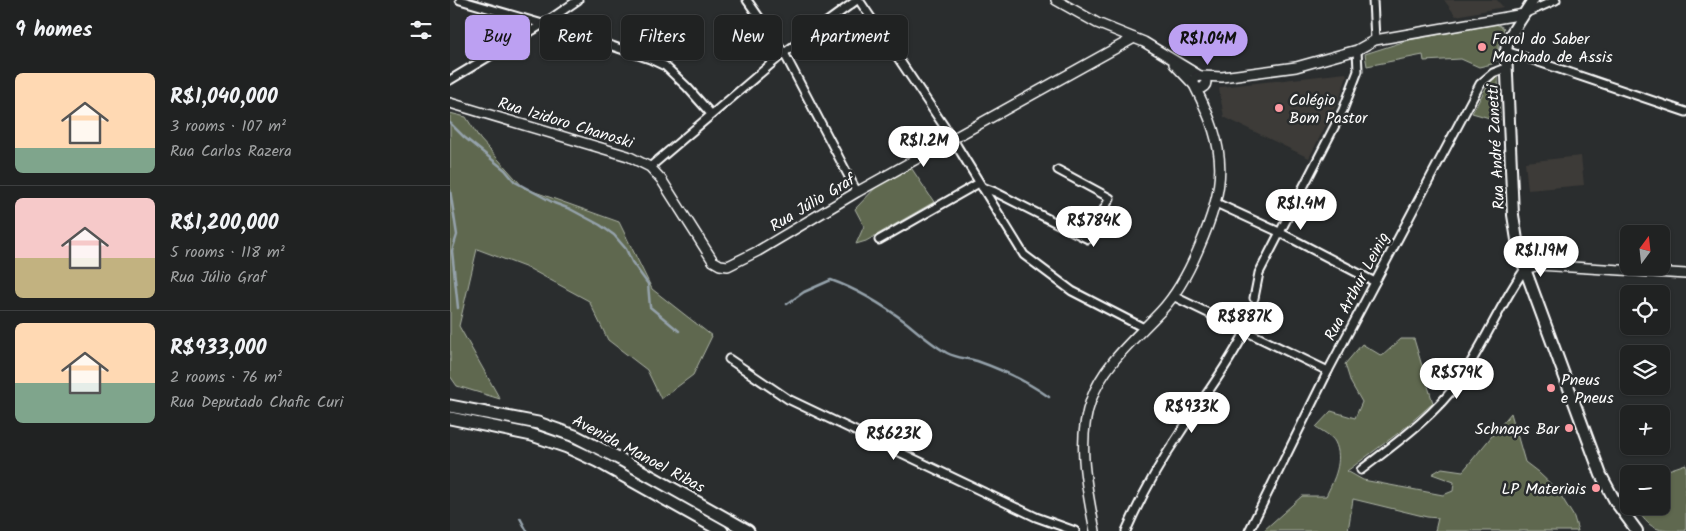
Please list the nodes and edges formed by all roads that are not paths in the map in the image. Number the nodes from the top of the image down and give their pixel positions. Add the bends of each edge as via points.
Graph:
1 (460, 0) edge
2 (578, 0) edge
3 (747, 0) edge
4 (858, 0) edge
5 (1056, 0) edge
6 (1373, 0) edge
7 (1533, 0) edge
8 (1556, 0) edge
9 (1524, 14) junction
10 (556, 15) edge
11 (540, 23) edge
12 (540, 26) edge
13 (1134, 38) junction
14 (1375, 40) junction
15 (611, 46) edge
16 (1357, 50) junction
17 (1506, 51) junction
18 (784, 53) junction
19 (1506, 68) junction
20 (450, 80) edge
21 (1200, 82) junction
22 (450, 103) edge
23 (1686, 112) edge
24 (712, 114) junction
25 (952, 138) junction
26 (650, 167) junction
27 (1058, 170) dead end
28 (980, 185) junction
29 (857, 192) junction
30 (1216, 203) junction
31 (1280, 232) junction
32 (879, 240) dead end
33 (713, 261) joint
34 (1525, 268) junction
35 (1686, 274) edge
36 (1375, 282) junction
37 (1173, 296) junction
38 (1254, 298) dead end
39 (1144, 328) junction
40 (1245, 332) junction
41 (729, 359) dead end
42 (1328, 371) junction
43 (450, 406) edge
44 (450, 418) edge
45 (620, 459) junction
46 (597, 461) junction
47 (1361, 470) dead end
48 (1637, 530) edge
49 (722, 531) edge
50 (748, 531) edge
51 (1075, 531) edge
52 (1095, 531) edge
53 (1126, 531) edge
54 (1249, 531) edge

1 - 11 street
2 - 10 street
3 - 18 street
4 - 18 street
4 - 25 street
5 - 13 street via 1097,23
6 - 14 street
7 - 9 main road
8 - 9 street
9 - 14 street
9 - 17 main road, Rua André Zanetti via 1508,40
12 - 20 street
13 - 21 street via 1161,52
13 - 25 street, Rua Júlio Graf
14 - 16 street
15 - 24 street via 665,66
16 - 21 street via 1296,67
16 - 31 street via 1358,71 1343,110
17 - 19 main road, Rua André Zanetti
17 - 23 street
18 - 24 street
18 - 29 street
19 - 34 main road, Rua André Zanetti via 1513,215
19 - 36 street, Rua Arthur Leinig via 1493,73 1480,84
21 - 30 street via 1219,152 1220,180
22 - 26 street, Rua Izidoro Chanoski via 628,156
24 - 26 street
25 - 28 street
25 - 29 street, Rua Júlio Graf
26 - 33 street, Rua Izidoro Chanoski
27 - 28 street via 1110,198 1088,239
28 - 32 street
28 - 39 street via 1024,255 1072,291
29 - 33 street, Rua Júlio Graf via 728,266
30 - 31 street
30 - 37 street via 1197,252
31 - 36 street
31 - 38 street via 1259,273
34 - 35 street via 1539,265
34 - 47 street via 1458,382 1424,421
34 - 48 main road, Rua André Zanetti via 1601,475 1615,501
36 - 42 street, Rua Arthur Leinig
37 - 39 street
37 - 40 street
39 - 52 street via 1108,368 1088,407 1084,460
40 - 42 street
40 - 53 street via 1237,349 1179,434 1141,498
41 - 51 street via 788,399 1036,517
42 - 54 street, Rua Arthur Leinig
43 - 45 main road, Avenida Manoel Ribas via 550,426
44 - 46 main road, Avenida Manoel Ribas via 546,439
45 - 46 main road via 616,462
45 - 50 main road, Avenida Manoel Ribas
46 - 49 main road, Avenida Manoel Ribas

